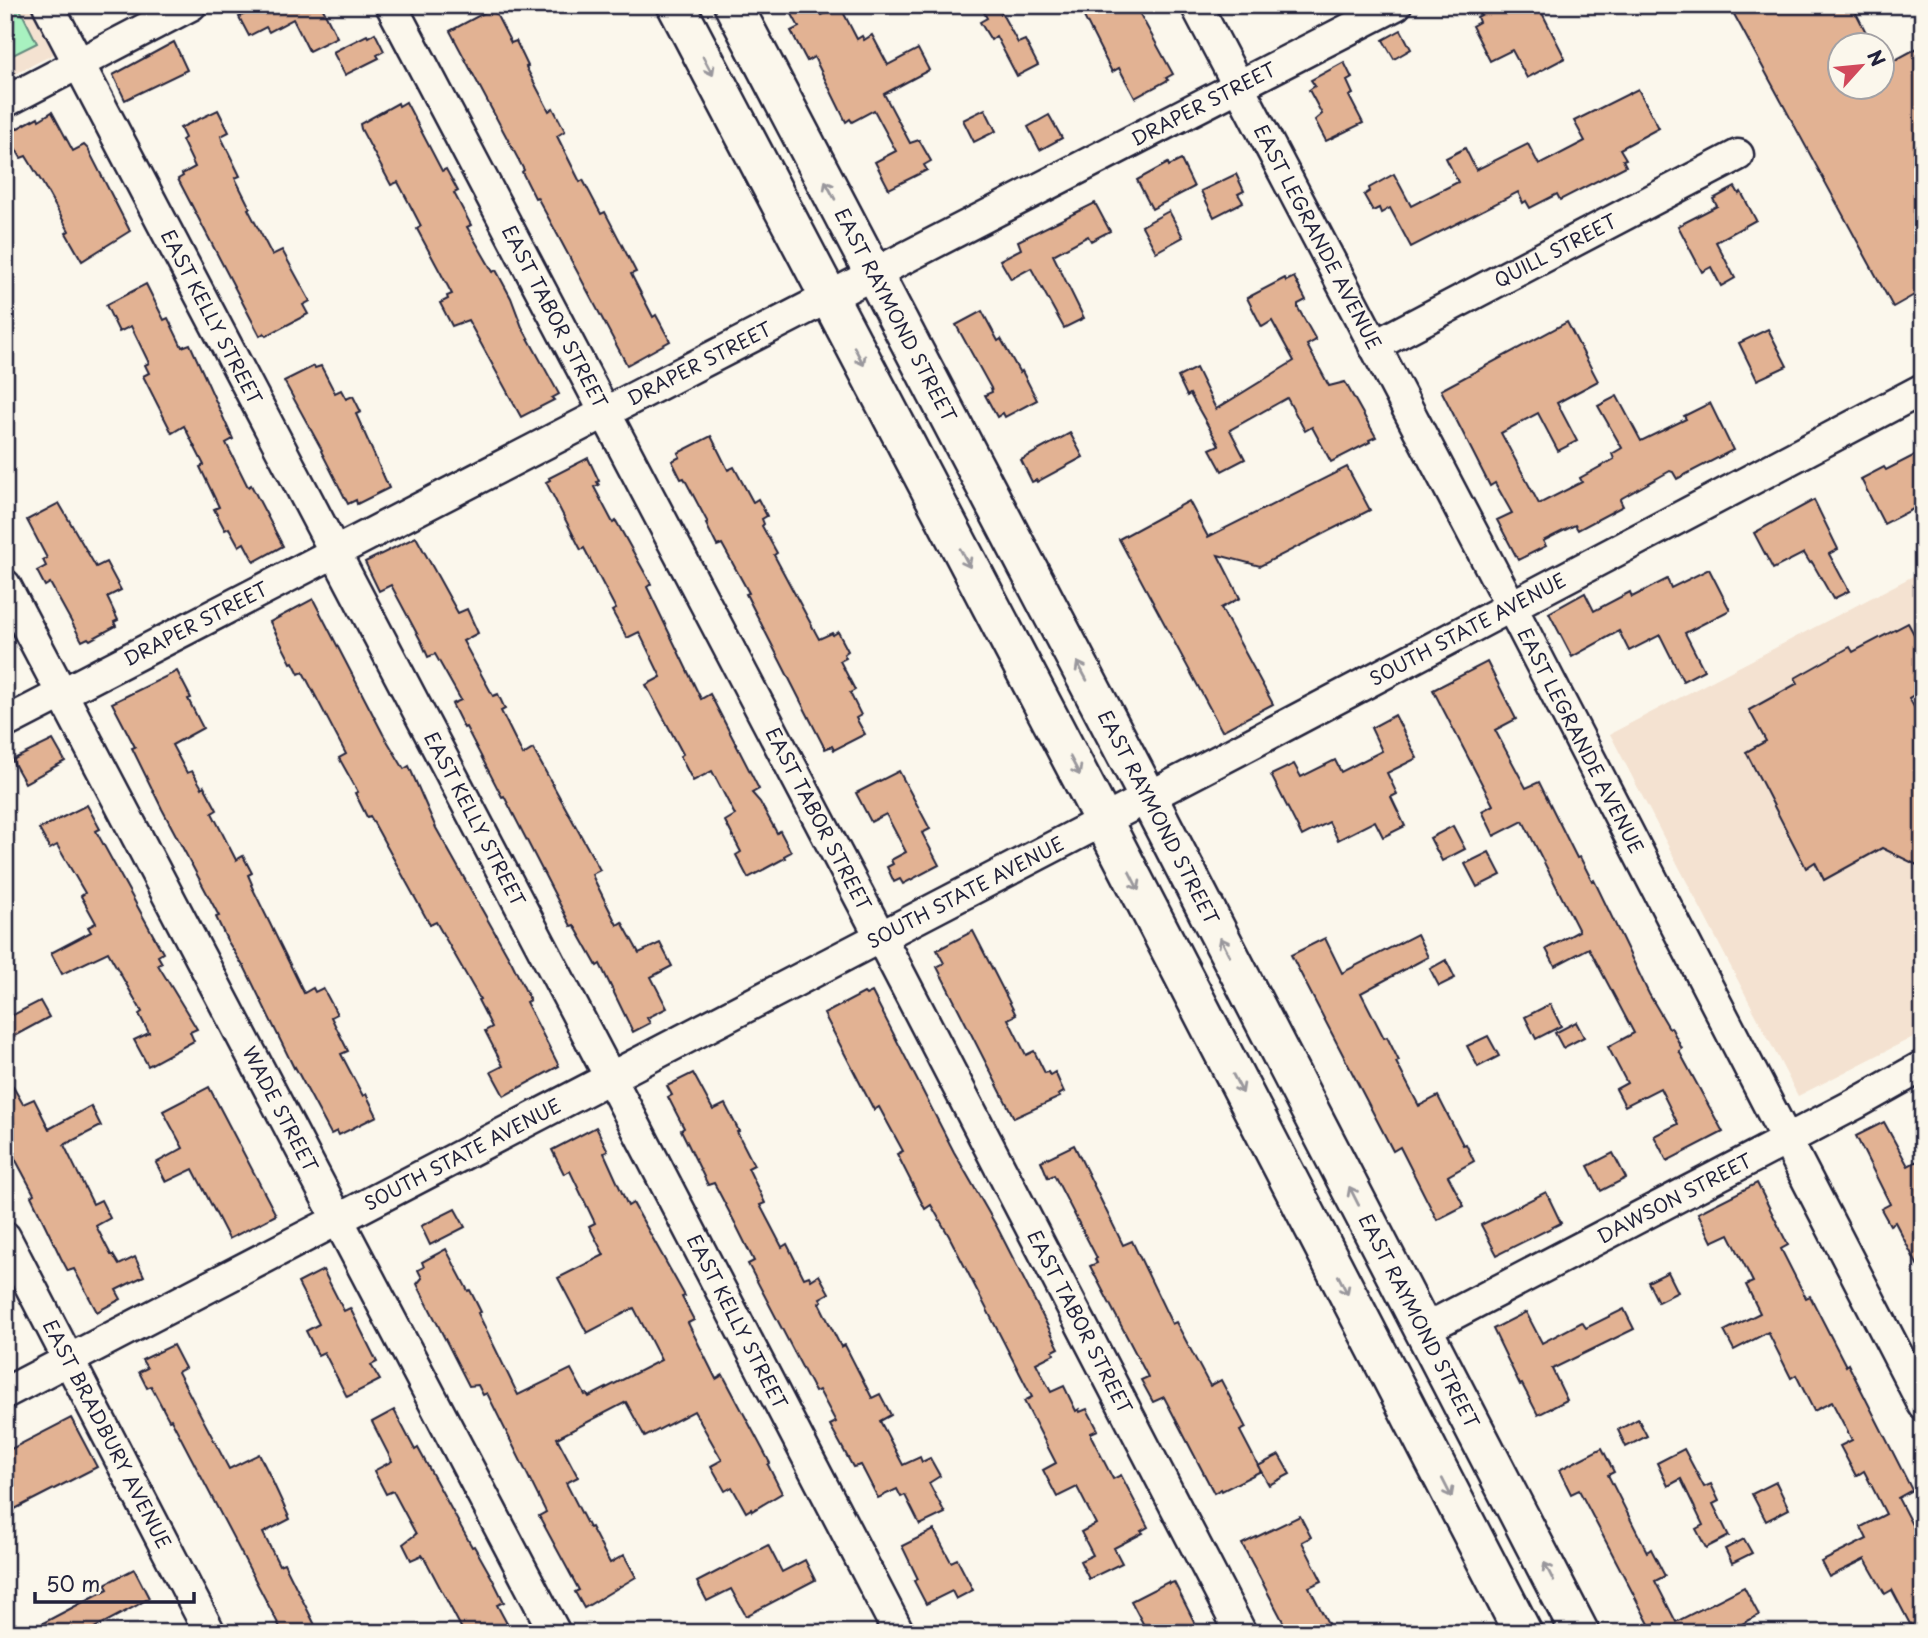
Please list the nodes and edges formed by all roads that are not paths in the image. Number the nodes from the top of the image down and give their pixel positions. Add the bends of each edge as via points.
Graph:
1 (48, 5) edge
2 (191, 5) edge
3 (391, 5) edge
4 (676, 5) edge
5 (733, 5) edge
6 (1196, 5) edge
7 (1396, 5) edge
8 (78, 64) junction
9 (1238, 86) junction
10 (5, 102) edge
11 (1738, 155) dead end
12 (873, 273) junction
13 (828, 296) junction
14 (1374, 346) junction
15 (1923, 389) edge
16 (604, 411) junction
17 (335, 552) junction
18 (5, 585) edge
19 (1510, 606) junction
20 (63, 694) junction
21 (5, 723) edge
22 (1148, 797) junction
23 (1103, 820) junction
24 (880, 936) junction
25 (1923, 1066) edge
26 (610, 1077) junction
27 (1786, 1139) junction
28 (339, 1218) junction
29 (5, 1237) edge
30 (1423, 1330) junction
31 (69, 1359) junction
32 (5, 1393) edge
33 (1923, 1404) edge
34 (210, 1633) edge
35 (555, 1633) edge
36 (899, 1633) edge
37 (1241, 1633) edge
38 (1523, 1633) edge
39 (1580, 1633) edge

1 - 8 street, EAST KELLY STREET
2 - 8 street
3 - 16 street, EAST TABOR STREET
4 -> 13 main road
12 -> 5 main road, EAST RAYMOND STREET
6 - 9 street, EAST LEGRANDE AVENUE
7 - 9 street, DRAPER STREET
8 - 10 street
8 - 17 street, EAST KELLY STREET
9 - 12 street, DRAPER STREET
9 - 14 street, EAST LEGRANDE AVENUE
11 - 14 street, QUILL STREET
12 - 13 street, DRAPER STREET
22 -> 12 main road, EAST RAYMOND STREET
13 - 16 street, DRAPER STREET
13 -> 23 main road
14 - 19 street, EAST LEGRANDE AVENUE
15 - 19 street, SOUTH STATE AVENUE
16 - 17 street, DRAPER STREET
16 - 24 street, EAST TABOR STREET
17 - 20 street, DRAPER STREET
17 - 26 street, EAST KELLY STREET
18 - 20 street, WADE STREET
19 - 22 street, SOUTH STATE AVENUE
19 - 27 street, EAST LEGRANDE AVENUE
20 - 21 street, DRAPER STREET
20 - 28 street, WADE STREET
22 - 23 street, SOUTH STATE AVENUE
30 -> 22 main road, EAST RAYMOND STREET
23 - 24 street, SOUTH STATE AVENUE
23 -> 38 main road
24 - 26 street, SOUTH STATE AVENUE
24 - 37 street, EAST TABOR STREET
25 - 27 street, DAWSON STREET
26 - 28 street, SOUTH STATE AVENUE
26 - 36 street, EAST KELLY STREET
27 - 30 street, DAWSON STREET
27 - 33 street, EAST LEGRANDE AVENUE
28 - 31 street, SOUTH STATE AVENUE
28 - 35 street, WADE STREET
29 - 31 street, EAST BRADBURY AVENUE
39 -> 30 main road, EAST RAYMOND STREET
31 - 32 street, SOUTH STATE AVENUE
31 - 34 street, EAST BRADBURY AVENUE

